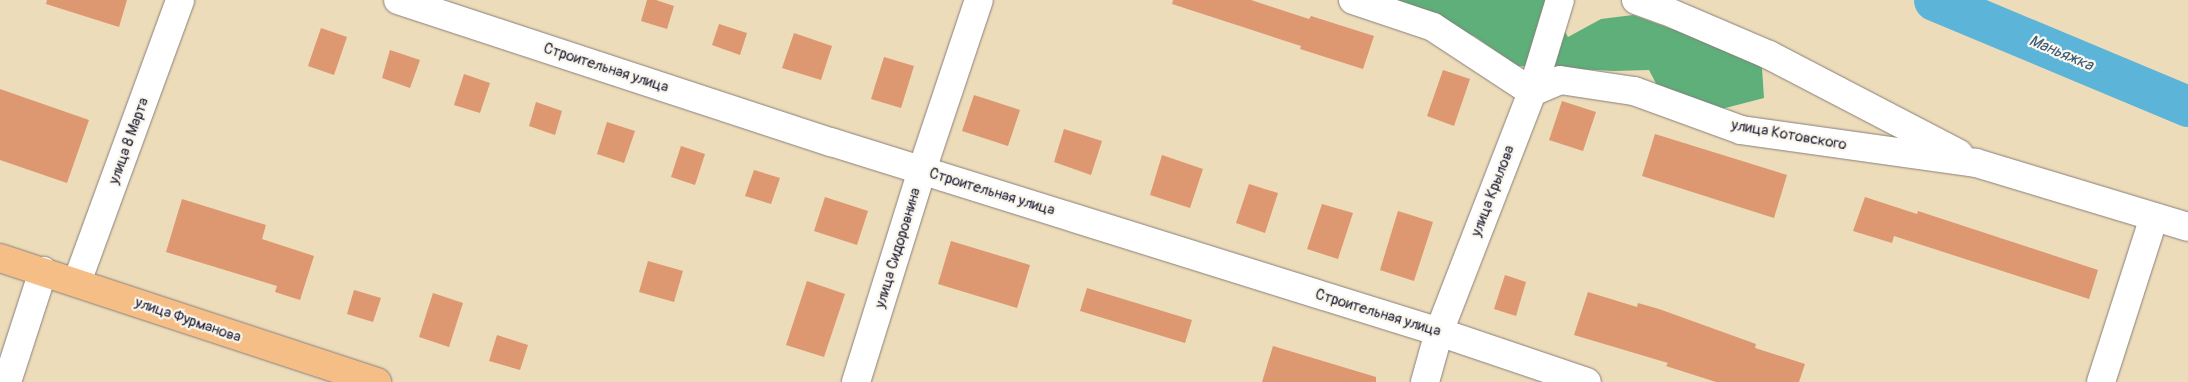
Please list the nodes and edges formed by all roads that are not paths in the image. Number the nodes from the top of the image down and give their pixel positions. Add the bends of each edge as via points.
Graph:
1 (180, 0) edge
2 (398, 0) edge
3 (979, 0) edge
4 (1353, 0) edge
5 (1560, 0) edge
6 (1636, 0) edge
7 (1532, 92) junction
8 (1976, 163) junction
9 (922, 170) junction
10 (2154, 217) junction
11 (2188, 227) edge
12 (0, 258) edge
13 (44, 271) junction
14 (77, 282) junction
15 (1439, 332) junction
16 (7, 382) edge
17 (377, 382) edge
18 (856, 382) edge
19 (1425, 382) edge
20 (1587, 382) edge
21 (2101, 382) edge

1 - 14 street, улица 8 Марта
2 - 9 street, Строительная улица
3 - 9 street, улица Сидоровнина
4 - 7 street via 1433,27
5 - 7 street, улица Крылова
6 - 8 street via 1769,55
7 - 8 street, улица Котовского via 1560,80 1625,90 1742,130
7 - 15 street, улица Крылова
8 - 10 street, улица Котовского
9 - 15 street, Строительная улица
9 - 18 street, улица Сидоровнина
10 - 11 street, улица Котовского
10 - 21 street
12 - 13 main road, улица Фурманова
13 - 14 main road, улица Фурманова
13 - 16 street
14 - 17 main road, улица Фурманова
15 - 19 street, улица Крылова
15 - 20 street, Строительная улица

